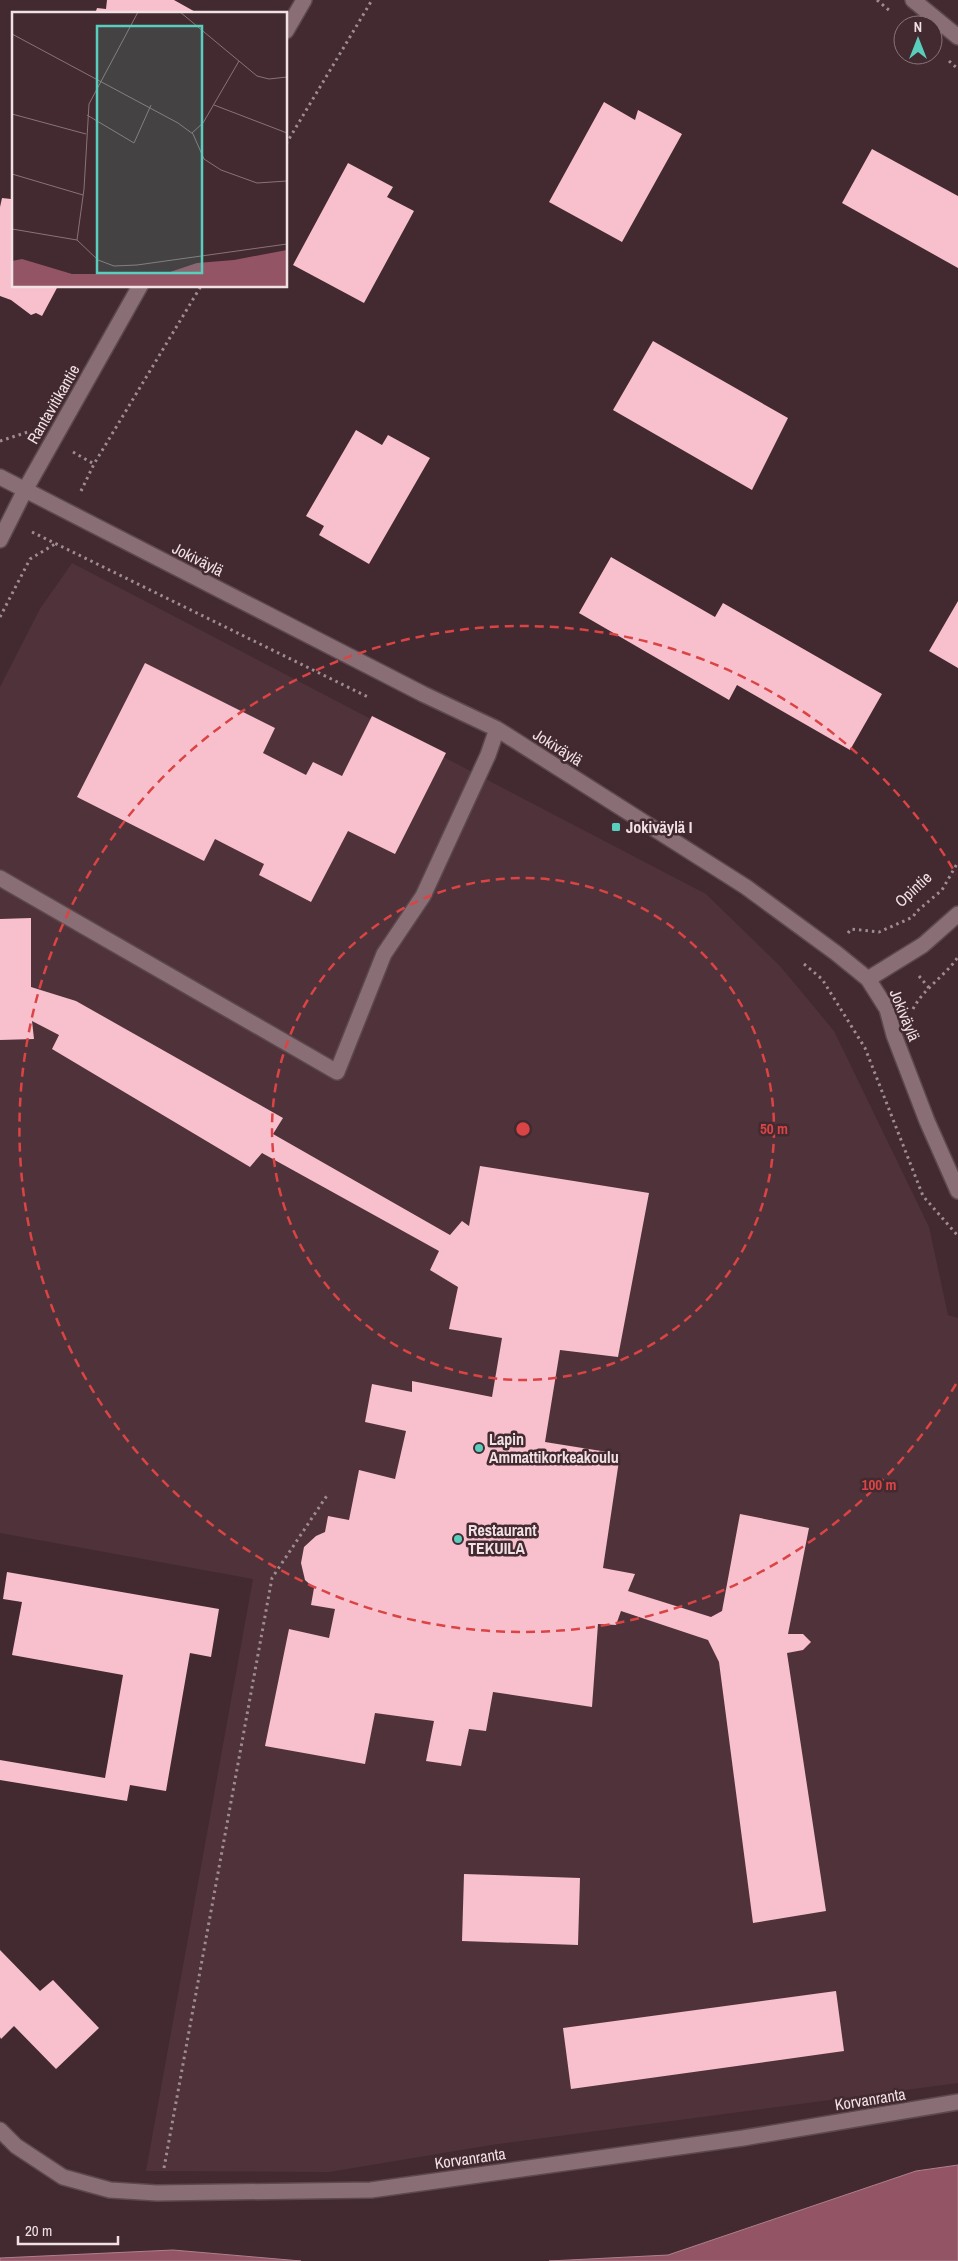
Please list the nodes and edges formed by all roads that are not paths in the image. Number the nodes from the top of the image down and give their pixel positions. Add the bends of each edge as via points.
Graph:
1 (304, 0) edge
2 (913, 0) edge
3 (288, 28) edge
4 (958, 37) edge
5 (139, 288) edge
6 (0, 477) edge
7 (25, 490) junction
8 (0, 540) edge
9 (497, 729) junction
10 (0, 878) edge
11 (958, 914) edge
12 (868, 979) junction
13 (958, 1191) edge
14 (958, 2102) edge
15 (0, 2130) edge

1 - 3 street
2 - 4 street
5 - 7 street, Rantavitikantie
6 - 7 street, Jokiväylä
7 - 8 street, Rantavitikantie
7 - 9 street, Jokiväylä
9 - 10 street via 423,896 384,954 337,1072
9 - 12 street, Jokiväylä via 746,887
11 - 12 street via 923,945
12 - 13 street, Jokiväylä via 887,1009 924,1112
14 - 15 street, Korvanranta via 743,2138 371,2190 157,2193 110,2190 63,2177 16,2146

